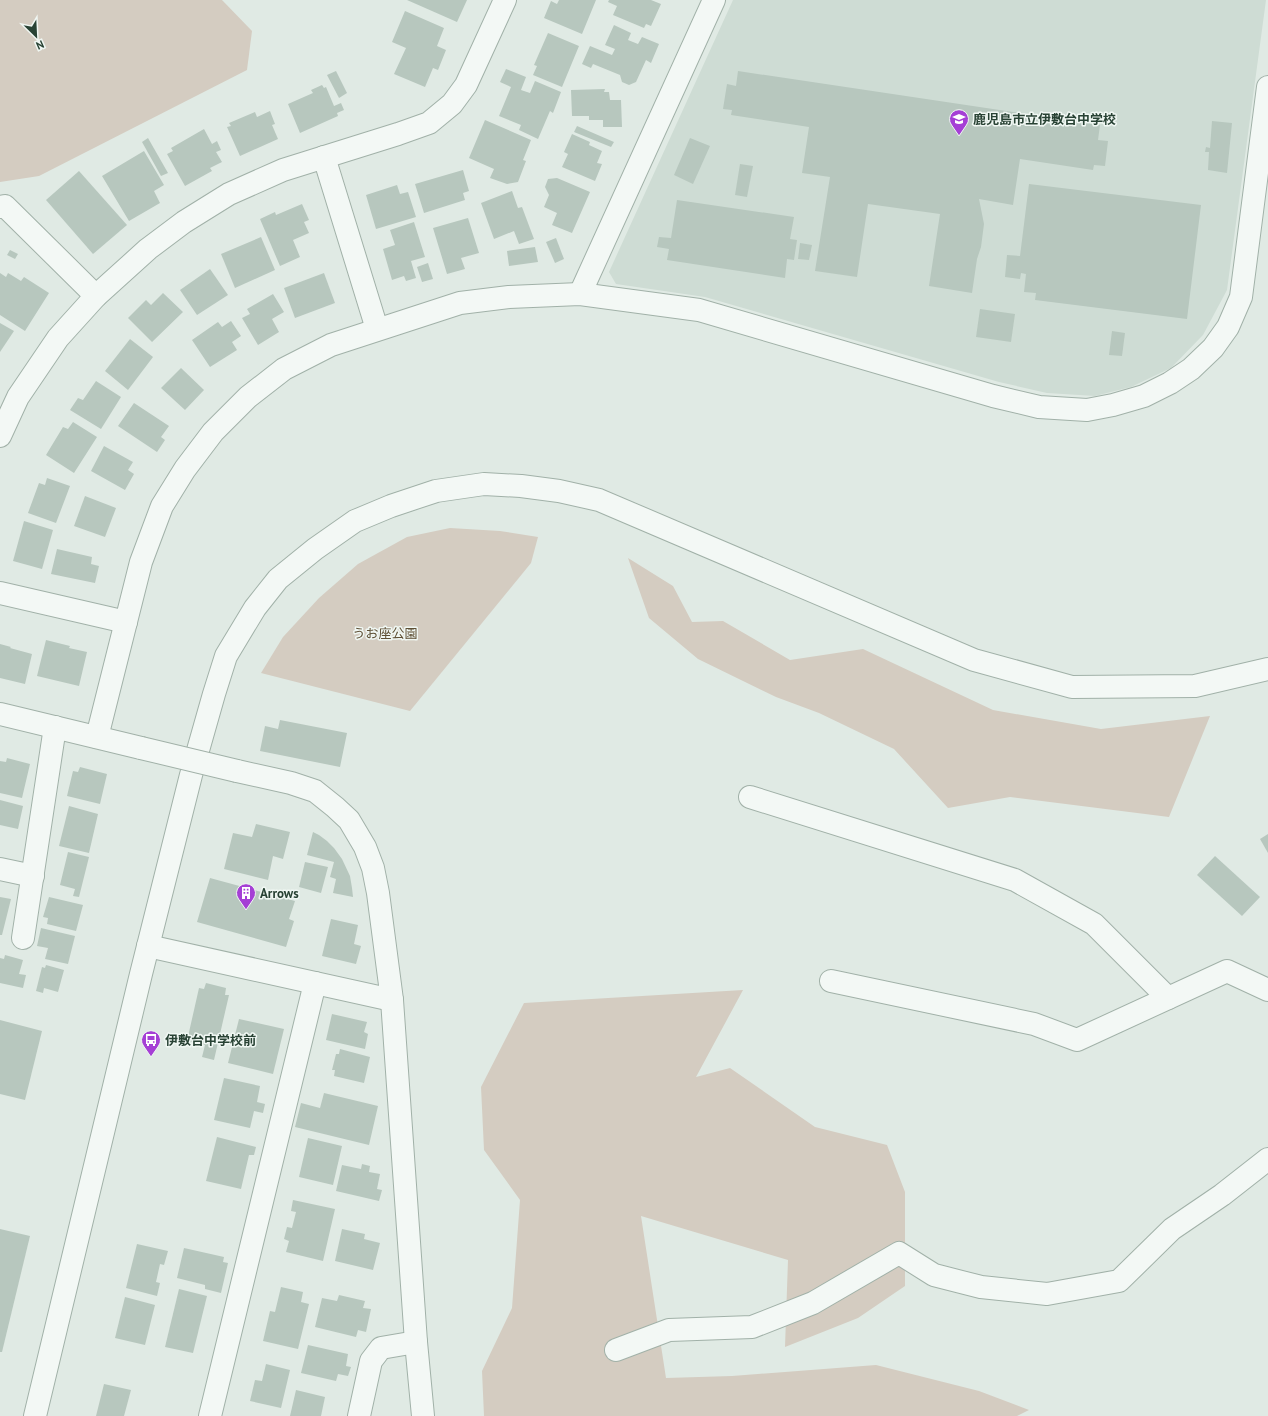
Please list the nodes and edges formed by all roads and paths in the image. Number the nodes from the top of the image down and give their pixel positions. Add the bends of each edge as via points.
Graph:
1 (505, 0) edge
2 (714, 0) edge
3 (1268, 87) edge
4 (324, 157) junction
5 (0, 207) edge
6 (580, 294) junction
7 (96, 296) junction
8 (377, 329) junction
9 (0, 436) edge
10 (0, 593) edge
11 (126, 622) junction
12 (1268, 669) edge
13 (0, 714) edge
14 (55, 727) junction
15 (97, 738) junction
16 (750, 797) dead end
17 (0, 869) edge
18 (33, 876) junction
19 (23, 938) dead end
20 (148, 946) junction
21 (831, 981) dead end
22 (315, 983) junction
23 (1268, 990) edge
24 (1168, 998) junction
25 (392, 1000) junction
26 (1268, 1159) edge
27 (416, 1342) junction
28 (616, 1350) dead end
29 (35, 1416) edge
30 (210, 1416) edge
31 (359, 1416) edge
32 (423, 1416) edge

1 - 4 street via 466,85 452,104 429,123
2 - 6 street
3 - 6 street via 1241,297 1228,327 1213,348 1170,383 1144,396 1088,410 1038,407 699,310
4 - 7 street via 282,170 229,194 148,248
4 - 8 street
5 - 7 street via 5,206
6 - 8 street via 509,297 460,303
7 - 9 street via 54,345 18,397
8 - 11 street via 331,345 284,370 248,397 213,432 185,468 162,506 141,562
10 - 11 street
11 - 15 street
12 - 20 street via 1195,686 1072,687 974,660 599,500 559,491 484,484 436,491 355,521 278,579 255,608 226,656 191,775
13 - 14 street
14 - 15 street
14 - 18 street
15 - 25 street, bridge via 291,783 315,792 350,820 373,868
16 - 24 street via 1015,880 1094,924
17 - 18 street
18 - 19 street
20 - 22 street
20 - 29 street
21 - 24 street via 1034,1024 1077,1040
22 - 25 street
22 - 30 street
23 - 24 street via 1227,971
25 - 27 street
26 - 28 street via 1172,1229 1119,1281 1047,1294 981,1288 934,1275 899,1253 813,1303 752,1327 669,1330
27 - 31 street via 382,1348 371,1361
27 - 32 street

